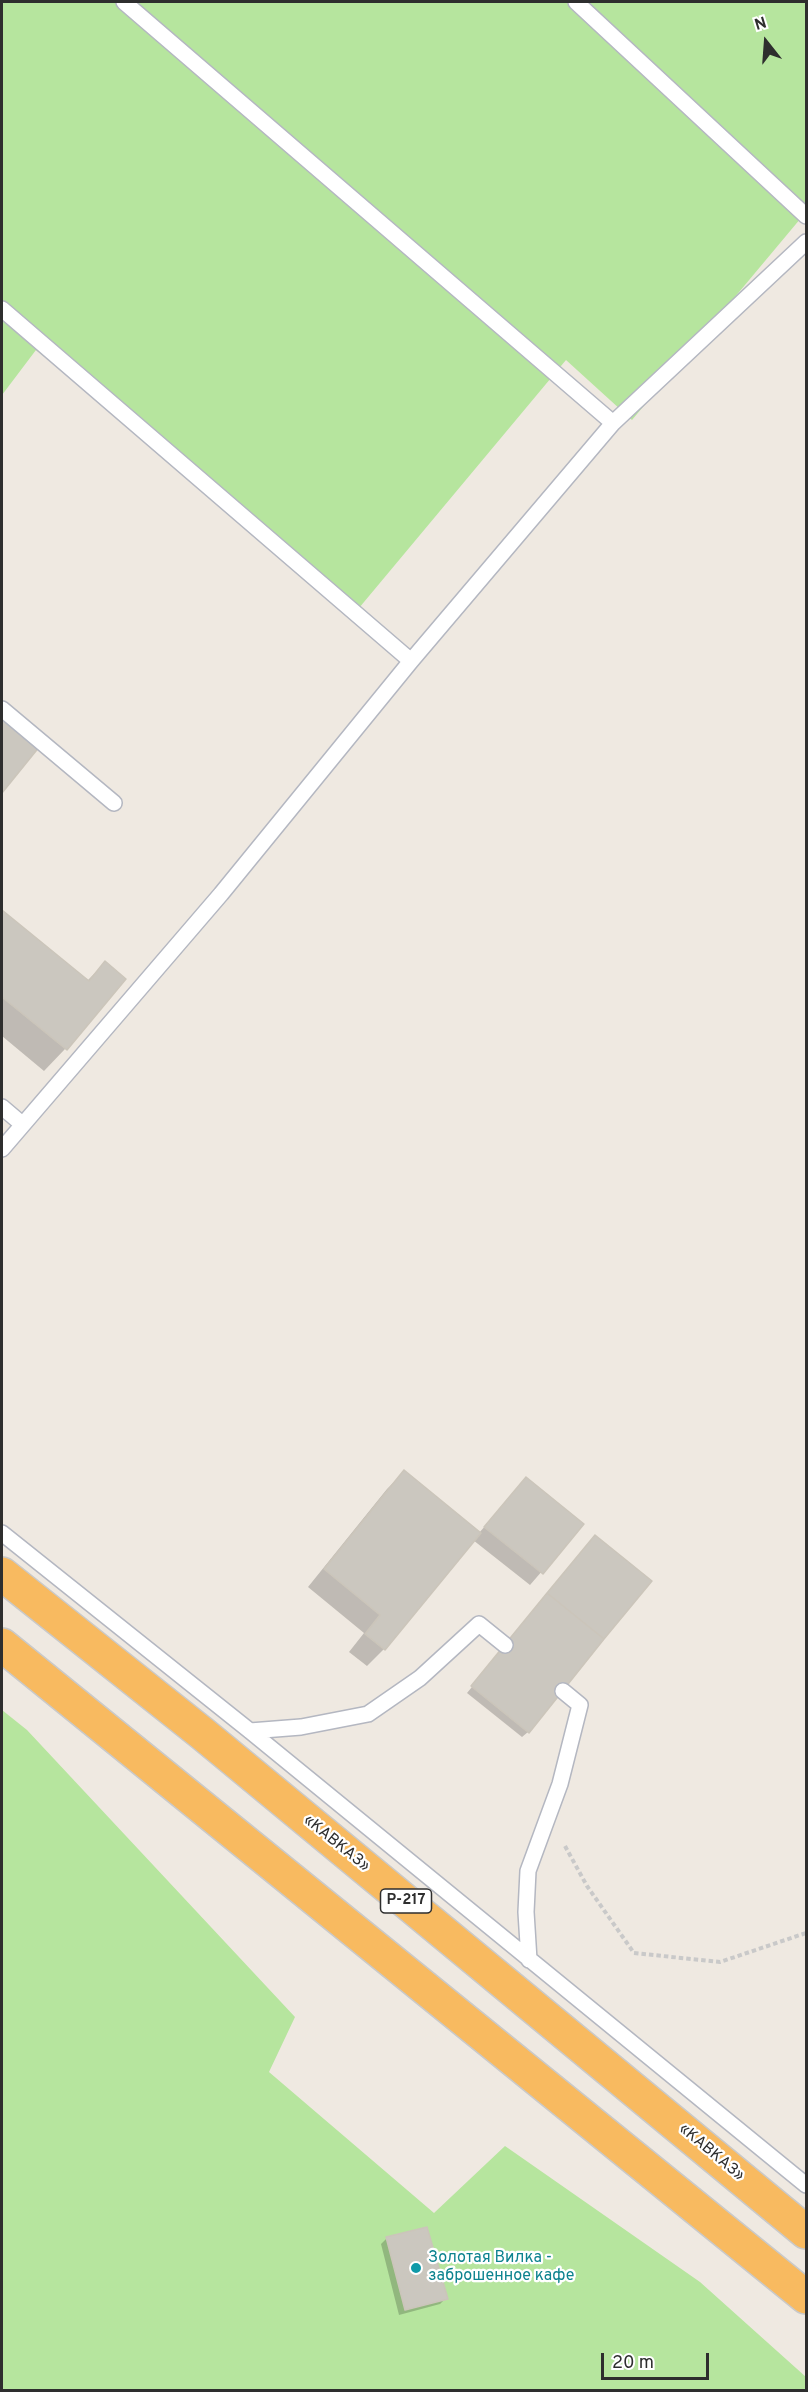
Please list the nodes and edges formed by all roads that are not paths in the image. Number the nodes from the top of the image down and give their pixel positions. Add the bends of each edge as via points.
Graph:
1 (124, 2) edge
2 (576, 2) edge
3 (807, 216) edge
4 (807, 243) edge
5 (2, 309) edge
6 (613, 423) junction
7 (411, 661) junction
8 (2, 709) edge
9 (114, 803) dead end
10 (2, 1107) edge
11 (22, 1124) junction
12 (2, 1149) edge
13 (2, 1533) edge
14 (2, 1574) edge
15 (2, 1645) edge
16 (505, 1645) dead end
17 (563, 1691) dead end
18 (250, 1731) junction
19 (529, 1960) junction
20 (807, 2184) edge
21 (807, 2232) edge
22 (807, 2297) edge

1 - 6 lane
2 - 3 lane
4 - 6 lane
5 - 7 lane
6 - 7 lane
7 - 11 lane via 221,894
8 - 9 lane
10 - 11 lane
11 - 12 lane
13 - 18 lane
14 - 21 highway, «КАВКАЗ» / Р-217
15 - 22 highway
16 - 18 lane via 479,1624 420,1678 368,1714 301,1727
17 - 19 lane via 580,1705 560,1784 528,1871
18 - 19 lane
19 - 20 lane

